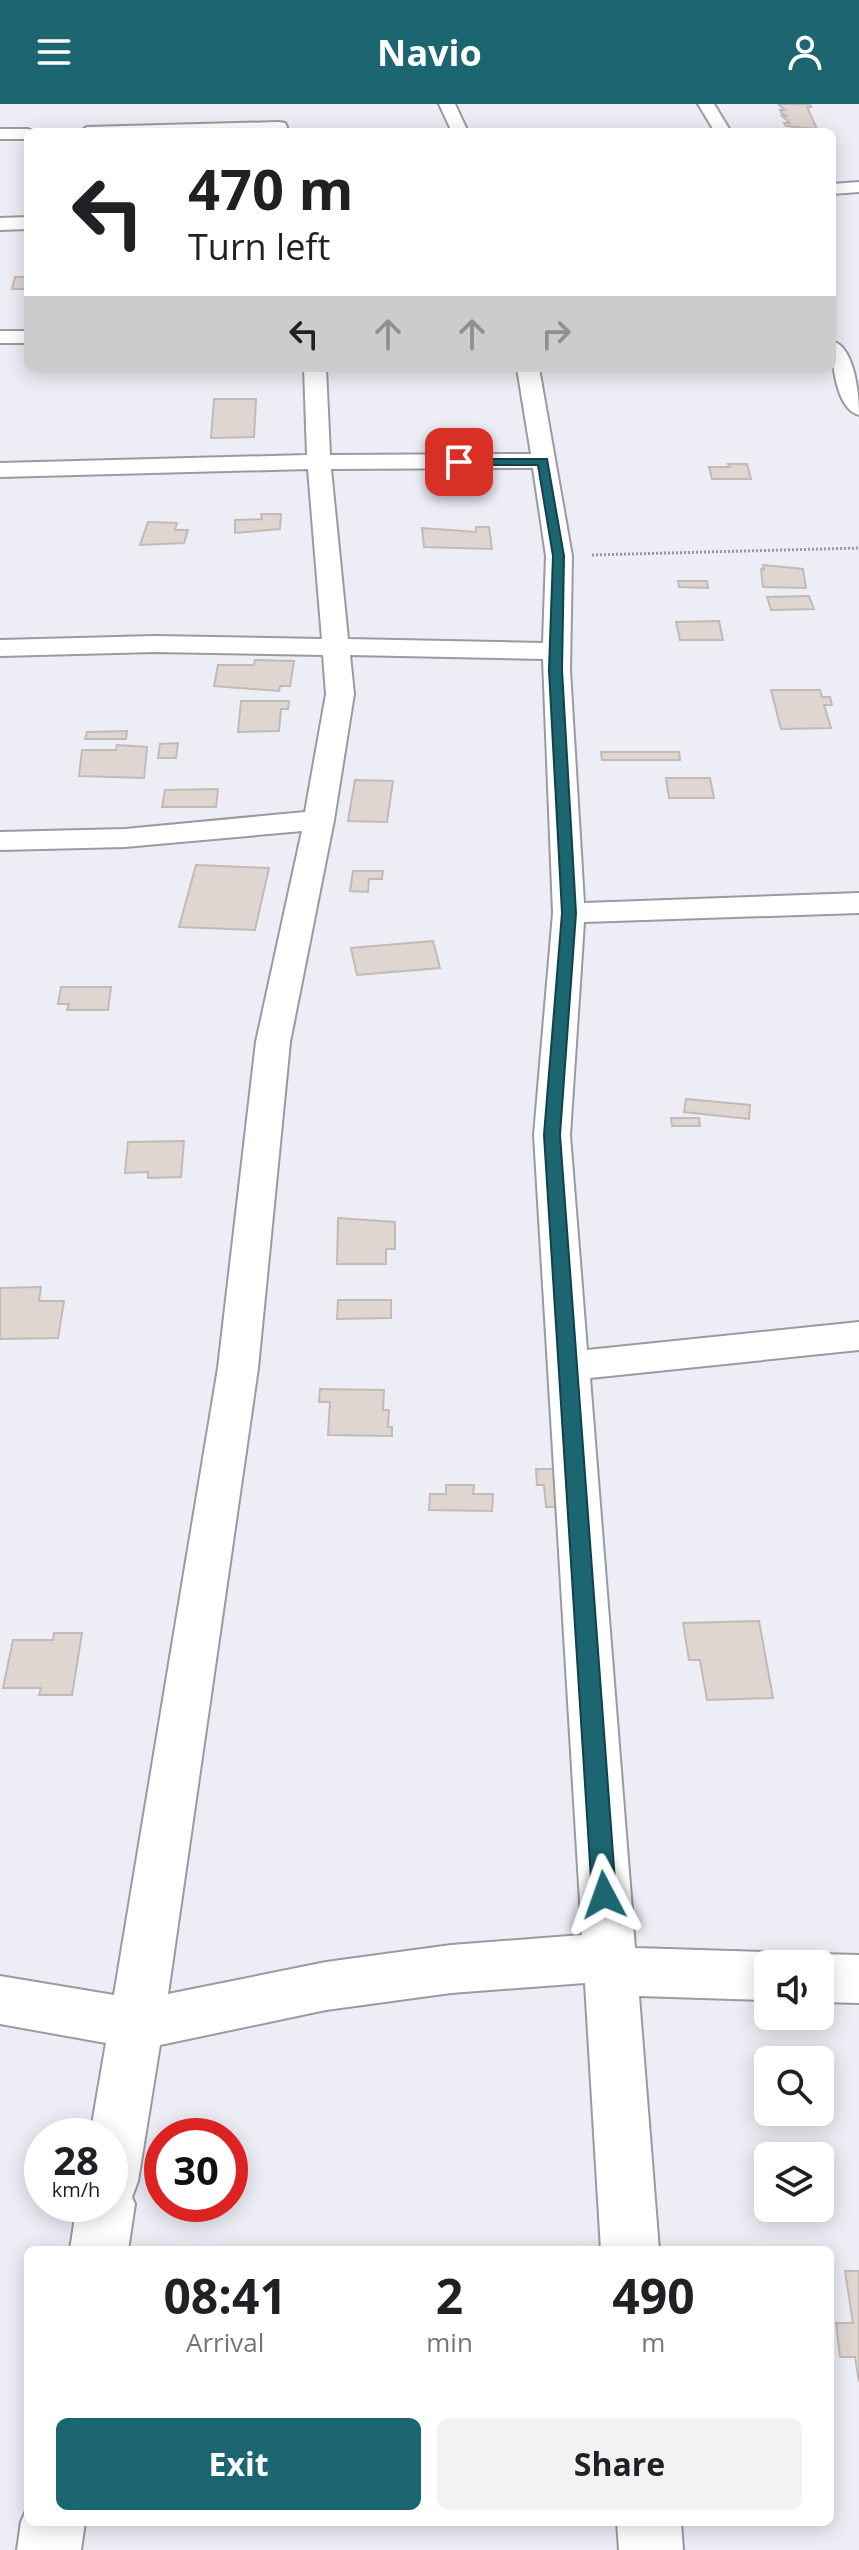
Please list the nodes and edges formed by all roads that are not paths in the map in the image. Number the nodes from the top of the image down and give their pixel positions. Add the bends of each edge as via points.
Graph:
1 (279, 104) edge
2 (447, 104) edge
3 (706, 104) edge
4 (280, 128) edge
5 (458, 128) edge
6 (721, 128) edge
7 (0, 134) edge
8 (24, 134) edge
9 (859, 187) edge
10 (836, 189) edge
11 (24, 223) edge
12 (0, 224) edge
13 (0, 337) edge
14 (24, 337) edge
15 (836, 354) edge
16 (315, 372) edge
17 (529, 372) edge
18 (854, 384) edge
19 (859, 408) edge
20 (543, 461) junction
21 (319, 463) junction
22 (0, 470) edge
23 (336, 646) junction
24 (0, 648) edge
25 (556, 651) junction
26 (319, 820) junction
27 (0, 841) edge
28 (859, 903) edge
29 (569, 913) junction
30 (859, 1336) edge
31 (569, 1366) junction
32 (609, 1964) junction
33 (754, 1975) edge
34 (834, 1978) edge
35 (859, 1979) edge
36 (4, 2003) edge
37 (136, 2023) junction
38 (120, 2118) edge
39 (103, 2222) edge
40 (100, 2246) edge
41 (630, 2246) edge
42 (52, 2526) edge
43 (649, 2526) edge
44 (49, 2550) edge
45 (651, 2550) edge

1 - 4 street
2 - 5 street
3 - 6 street
7 - 8 street
9 - 10 street
11 - 12 street
13 - 14 street
15 - 18 street
16 - 21 street
17 - 20 street
18 - 19 street
20 - 21 street
20 - 25 street via 559,556
21 - 22 street
21 - 23 street
23 - 24 street
23 - 25 street
23 - 26 street via 340,694
25 - 29 street
26 - 27 street via 125,838
26 - 37 street via 273,1042 238,1368
28 - 29 street
29 - 31 street via 552,1135
30 - 31 street
31 - 32 street
32 - 33 street
32 - 37 street via 451,1969
32 - 41 street
34 - 35 street
36 - 37 street
37 - 38 street
39 - 40 street
42 - 44 street
43 - 45 street

